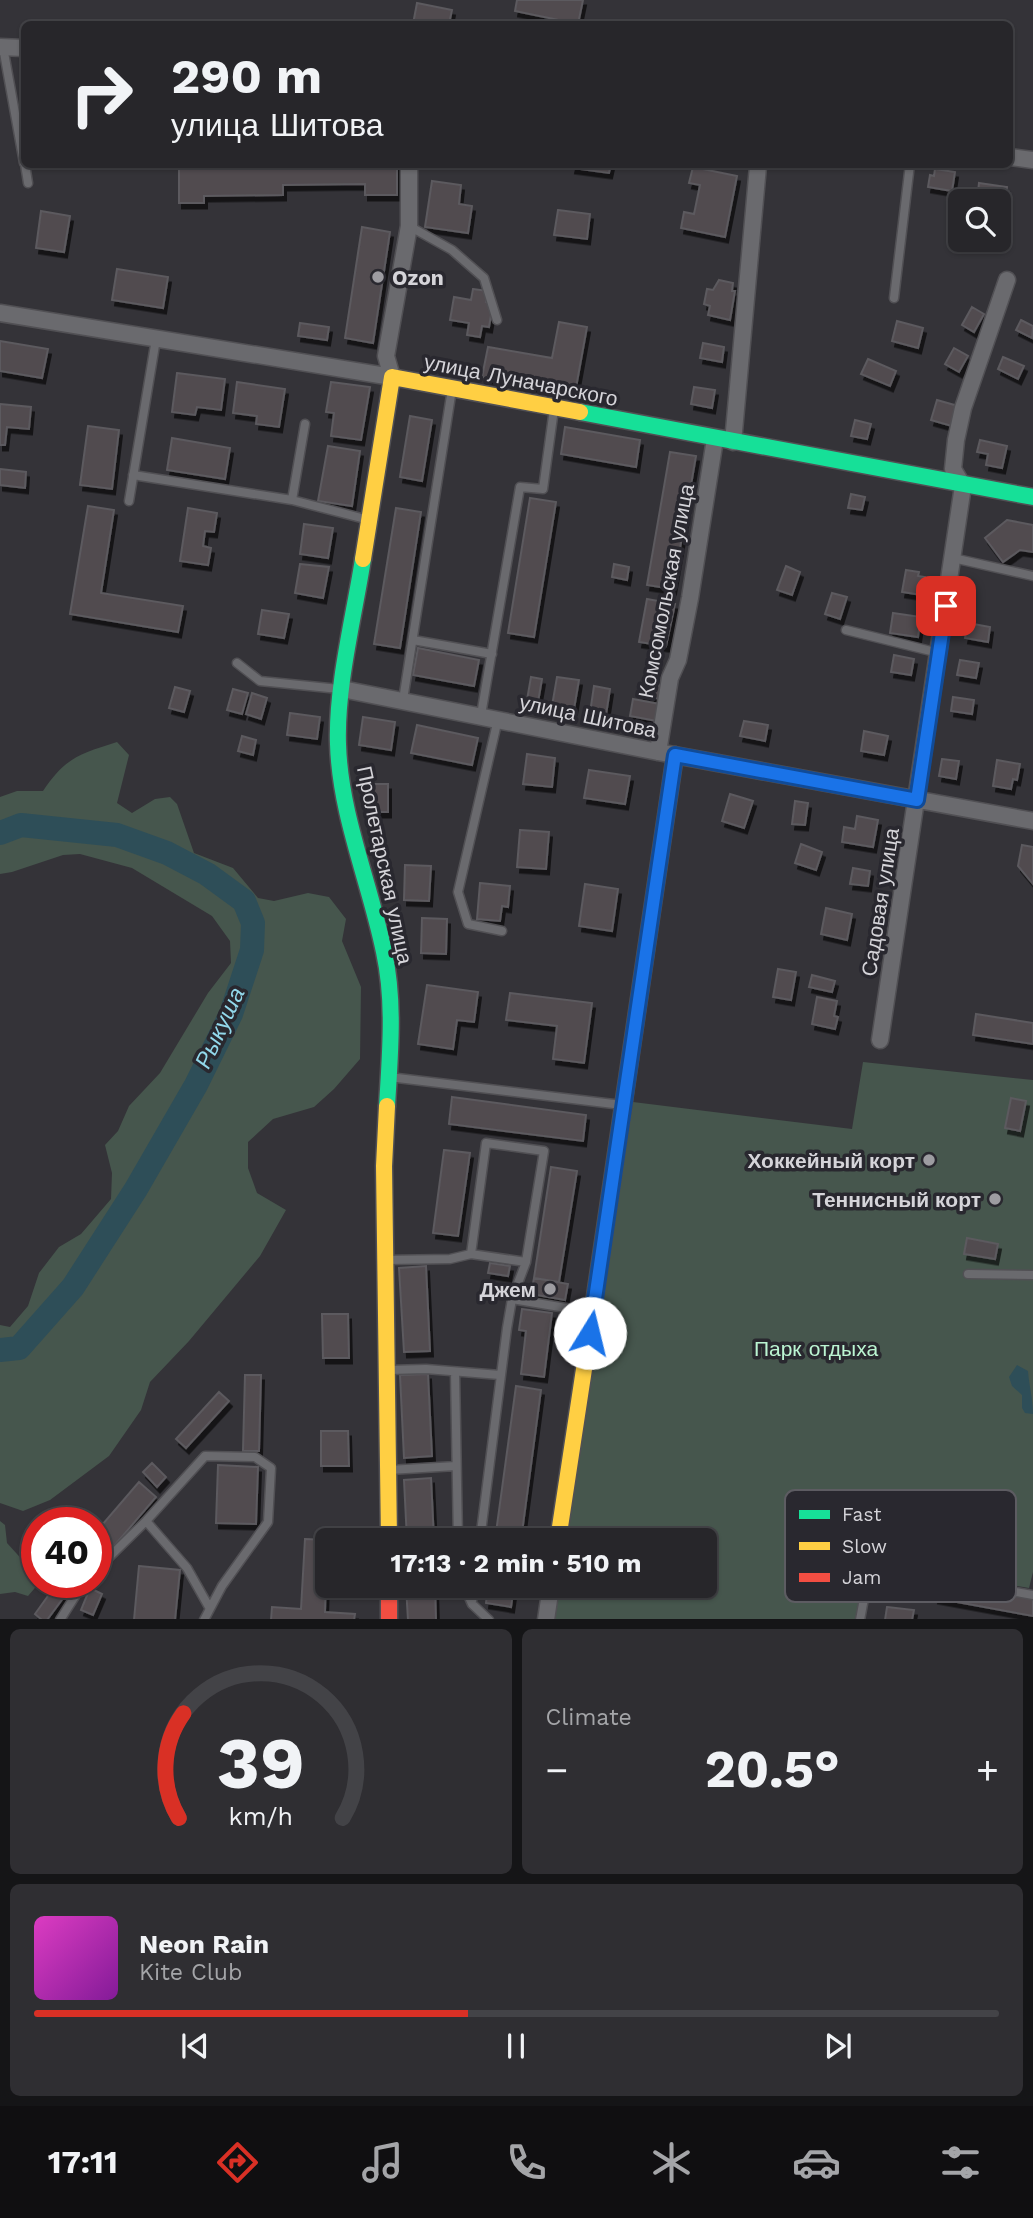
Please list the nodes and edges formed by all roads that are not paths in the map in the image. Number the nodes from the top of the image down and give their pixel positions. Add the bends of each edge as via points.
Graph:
1 (2, 47) edge
2 (21, 48) edge
3 (21, 144) edge
4 (1013, 157) edge
5 (1033, 160) edge
6 (26, 168) edge
7 (409, 168) edge
8 (758, 168) edge
9 (910, 168) edge
10 (28, 183) dead end
11 (409, 226) junction
12 (1007, 280) dead end
13 (894, 298) dead end
14 (0, 313) edge
15 (497, 320) dead end
16 (156, 339) junction
17 (392, 377) junction
18 (453, 389) junction
19 (554, 407) junction
20 (305, 424) dead end
21 (715, 439) junction
22 (733, 442) junction
23 (133, 475) junction
24 (963, 486) junction
25 (1033, 497) edge
26 (292, 499) junction
27 (129, 501) dead end
28 (369, 520) junction
29 (953, 558) junction
30 (1033, 576) edge
31 (846, 629) dead end
32 (413, 640) junction
33 (939, 653) junction
34 (492, 654) junction
35 (237, 663) dead end
36 (342, 689) junction
37 (403, 700) junction
38 (489, 717) junction
39 (657, 752) junction
40 (675, 755) junction
41 (917, 800) junction
42 (1033, 821) edge
43 (502, 931) dead end
44 (880, 1040) dead end
45 (388, 1077) junction
46 (625, 1105) junction
47 (471, 1254) junction
48 (386, 1260) junction
49 (526, 1262) junction
50 (968, 1273) dead end
51 (1033, 1275) edge
52 (512, 1299) junction
53 (594, 1310) junction
54 (386, 1370) junction
55 (455, 1372) junction
56 (500, 1375) junction
57 (456, 1466) junction
58 (388, 1470) junction
59 (146, 1521) junction
60 (389, 1528) edge
61 (458, 1528) edge
62 (481, 1528) edge
63 (560, 1528) edge
64 (112, 1554) edge
65 (74, 1598) edge
66 (389, 1598) edge
67 (469, 1598) edge
68 (473, 1598) edge
69 (549, 1598) edge
70 (472, 1604) junction
71 (209, 1607) junction
72 (60, 1619) edge
73 (204, 1619) edge
74 (389, 1619) edge
75 (489, 1619) edge
76 (546, 1619) edge

1 - 2 street
1 - 3 lane
4 - 5 street
6 - 10 lane
7 - 11 street, Пролетарская улица
8 - 22 street
9 - 13 lane
11 - 15 lane via 452,250 484,278
11 - 17 street, Пролетарская улица via 386,356
12 - 24 street, Садовая улица via 956,440 953,469
14 - 16 street, улица Луначарского
16 - 17 street, улица Луначарского
16 - 23 lane
17 - 18 street, улица Луначарского
17 - 28 street, Пролетарская улица
18 - 19 street, улица Луначарского
18 - 32 lane
19 - 21 street, улица Луначарского
19 - 34 lane via 543,489 520,487
20 - 26 lane
21 - 22 street, улица Луначарского
21 - 39 street, Комсомольская улица via 690,598
22 - 24 street, улица Луначарского
23 - 26 lane
23 - 27 lane
24 - 25 street, улица Луначарского
24 - 29 street, Садовая улица
26 - 28 lane
28 - 36 street, Пролетарская улица
29 - 30 lane
29 - 33 street, Садовая улица
31 - 33 lane
32 - 34 lane
32 - 37 lane
33 - 41 street, Садовая улица
34 - 38 lane
35 - 36 lane via 260,681
36 - 37 street, улица Шитова
36 - 45 street, Пролетарская улица via 338,744 346,803 380,932 389,987
37 - 38 street, улица Шитова
38 - 39 street, улица Шитова
38 - 43 lane via 458,892 468,924
39 - 40 street, улица Шитова
40 - 41 street, улица Шитова
40 - 46 street
41 - 42 street, улица Шитова
41 - 44 street, Садовая улица
45 - 46 lane
45 - 48 street, Пролетарская улица
46 - 53 street
47 - 48 lane via 450,1259
47 - 49 lane
47 - 49 lane via 486,1143 544,1151
48 - 54 street, Пролетарская улица
49 - 52 lane
50 - 51 lane
52 - 53 lane
52 - 56 lane
53 - 63 street
54 - 55 lane
54 - 58 street, Пролетарская улица
55 - 56 lane
55 - 57 lane
56 - 62 lane
57 - 58 lane
57 - 61 lane
58 - 60 street, Пролетарская улица
59 - 64 lane
59 - 71 lane via 187,1568
59 - 71 lane via 205,1456 255,1457 271,1468 268,1522
65 - 72 lane
66 - 74 street
67 - 70 lane
68 - 70 lane
69 - 76 street
70 - 75 lane
71 - 73 lane

